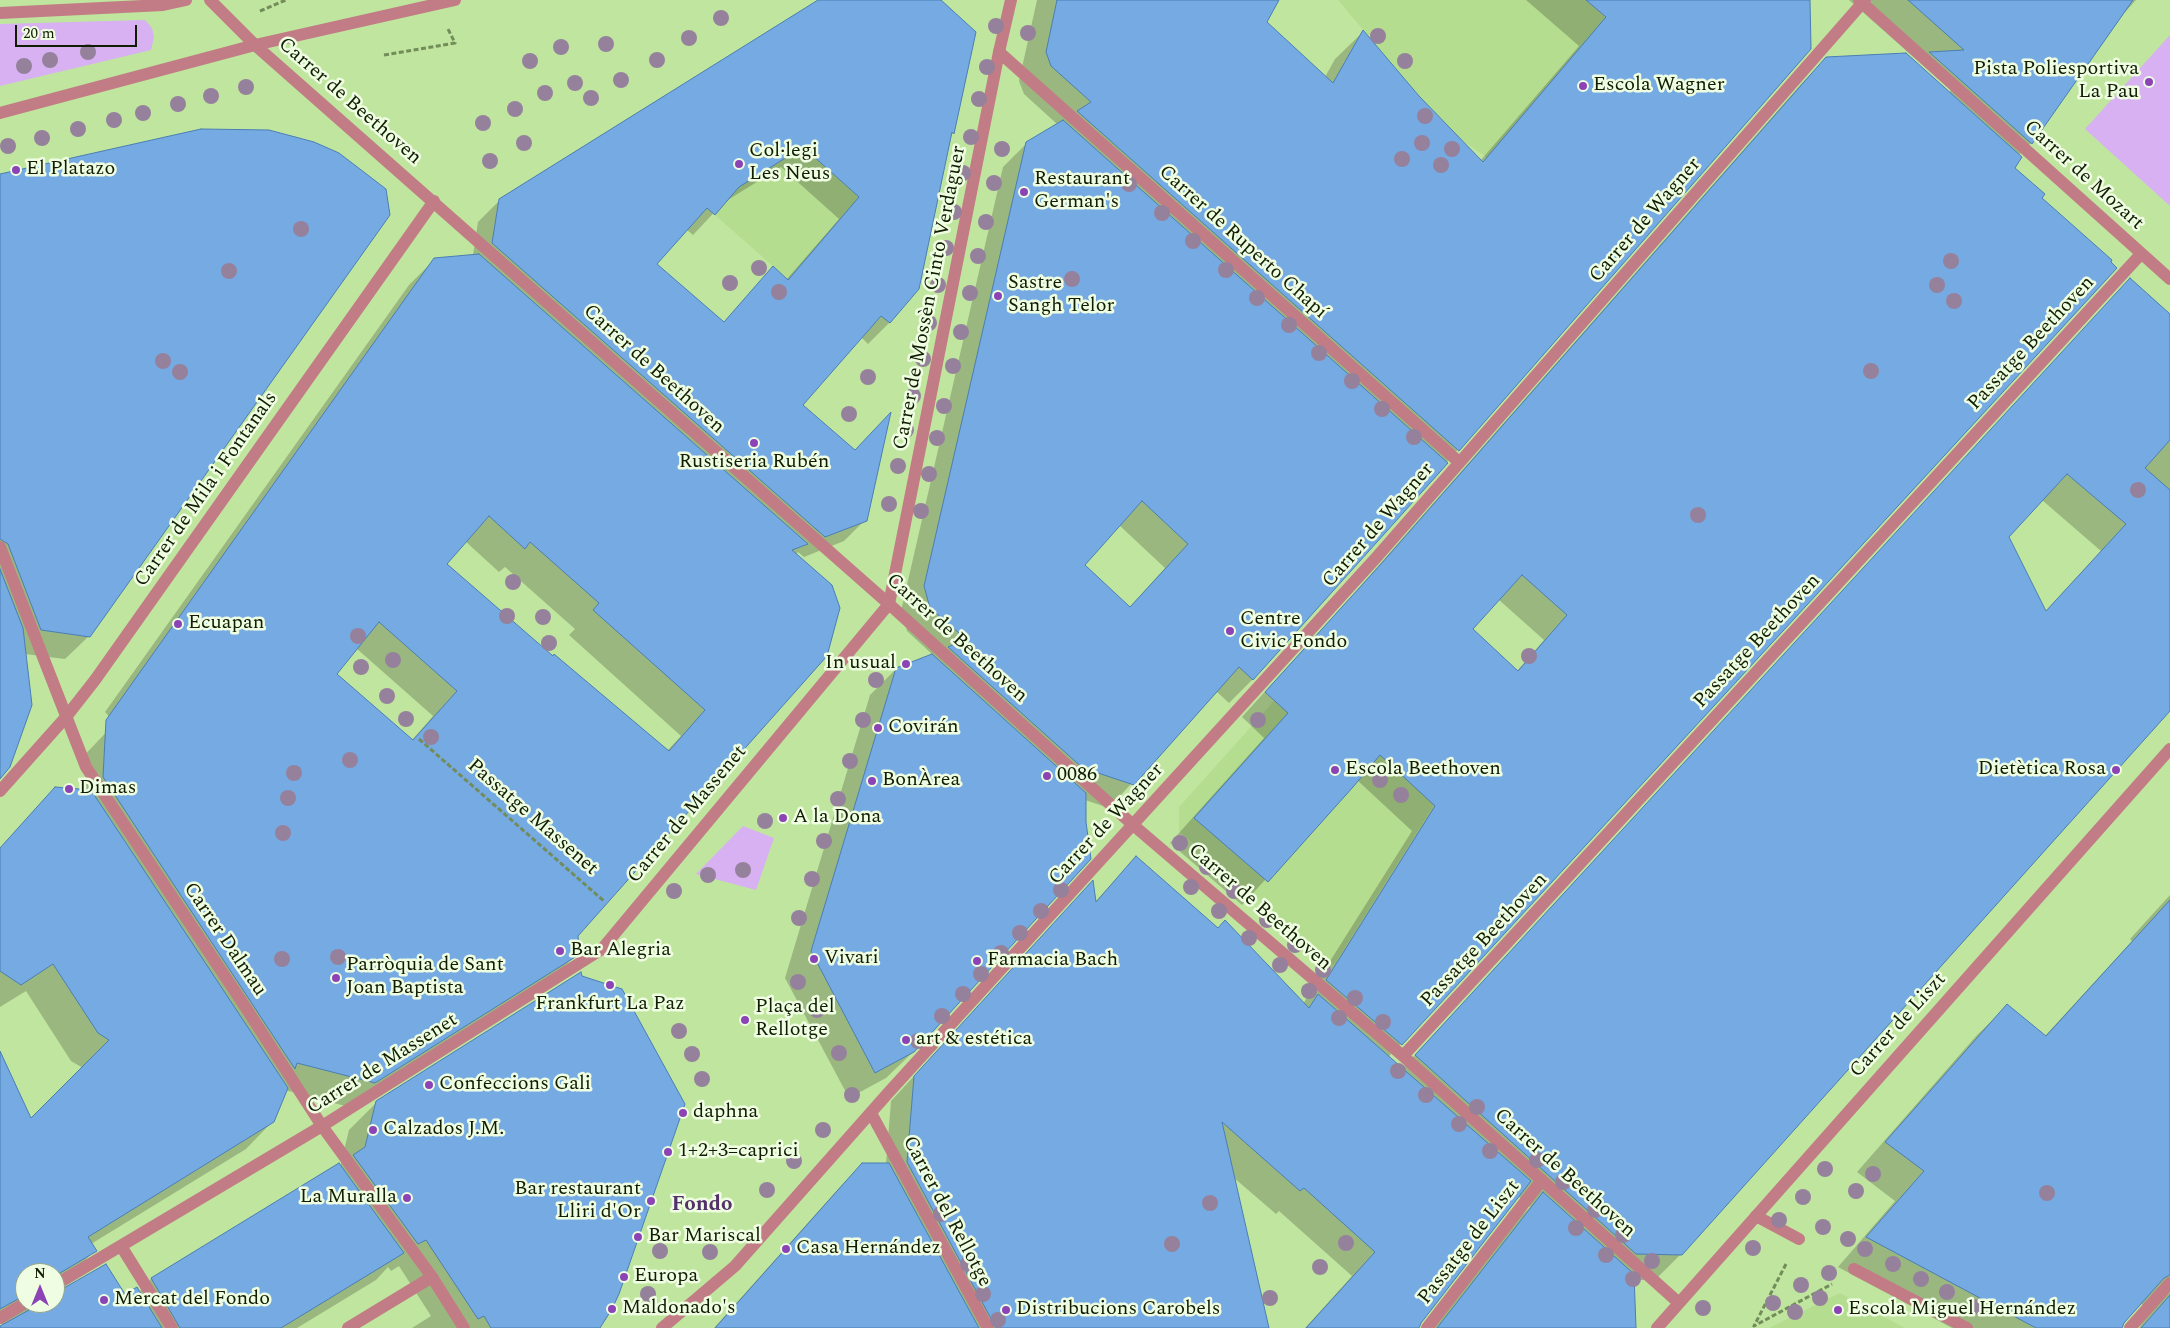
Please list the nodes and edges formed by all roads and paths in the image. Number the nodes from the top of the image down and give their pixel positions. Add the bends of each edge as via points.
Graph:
1 (186, 0) edge
2 (210, 0) edge
3 (455, 0) edge
4 (1011, 0) edge
5 (1862, 1) edge
6 (0, 13) edge
7 (454, 43) dead end
8 (255, 45) junction
9 (999, 52) junction
10 (384, 55) dead end
11 (0, 113) edge
12 (434, 201) junction
13 (2141, 254) junction
14 (2170, 279) edge
15 (1459, 462) junction
16 (0, 547) edge
17 (889, 604) junction
18 (66, 717) junction
19 (419, 739) dead end
20 (2170, 749) edge
21 (0, 791) edge
22 (1132, 824) junction
23 (625, 919) junction
24 (1403, 1056) junction
25 (871, 1113) junction
26 (322, 1126) junction
27 (1542, 1180) junction
28 (1756, 1216) junction
29 (1799, 1239) joint
30 (121, 1246) junction
31 (1855, 1270) joint
32 (432, 1277) junction
33 (65, 1279) edge
34 (2170, 1284) edge
35 (1679, 1303) junction
36 (15, 1309) edge
37 (0, 1318) edge
38 (172, 1328) edge
39 (348, 1328) edge
40 (464, 1328) edge
41 (662, 1328) edge
42 (988, 1328) edge
43 (1427, 1328) edge
44 (1657, 1328) edge
45 (1967, 1328) edge
46 (2130, 1328) edge

1 - 6 street via 163,6
2 - 8 street, Carrer de Beethoven
3 - 8 street
4 - 9 street, Carrer de Mossèn Cinto Verdaguer
5 - 13 street, Carrer de Mozart
5 - 15 street, Carrer de Wagner
7 - 10 path
8 - 11 street
8 - 12 street, Carrer de Beethoven
9 - 15 street, Carrer de Ruperto Chapí
9 - 17 street, Carrer de Mossèn Cinto Verdaguer
12 - 17 street, Carrer de Beethoven
12 - 18 street, Carrer de Mila i Fontanals
13 - 14 street, Carrer de Mozart
13 - 24 street, Passatge Beethoven
15 - 22 street, Carrer de Wagner via 1369,567
16 - 18 street, Carrer Dalmau
17 - 22 street, Carrer de Beethoven
17 - 23 street, Carrer de Massenet
18 - 21 street, Carrer de Mila i Fontanals
18 - 26 street, Carrer Dalmau via 86,767
19 - 23 path, Passatge Massenet
20 - 28 street, Carrer de Liszt
22 - 24 street, Carrer de Beethoven
22 - 25 street, Carrer de Wagner
23 - 26 street, Carrer de Massenet via 602,949
24 - 27 street, Carrer de Beethoven
25 - 41 street via 735,1266
25 - 42 street, Carrer del Rellotge
26 - 30 street, Carrer de Massenet
26 - 32 street, Carrer Dalmau
27 - 35 street, Carrer de Beethoven
27 - 43 street, Passatge de Liszt
28 - 29 street
28 - 35 street, Carrer de Liszt
29 - 31 path via 1754,1326
30 - 33 street, Carrer de Massenet
30 - 38 street
31 - 45 street
32 - 39 street
32 - 40 street, Carrer Dalmau
34 - 46 street
35 - 44 street, Carrer de Liszt
36 - 37 street

